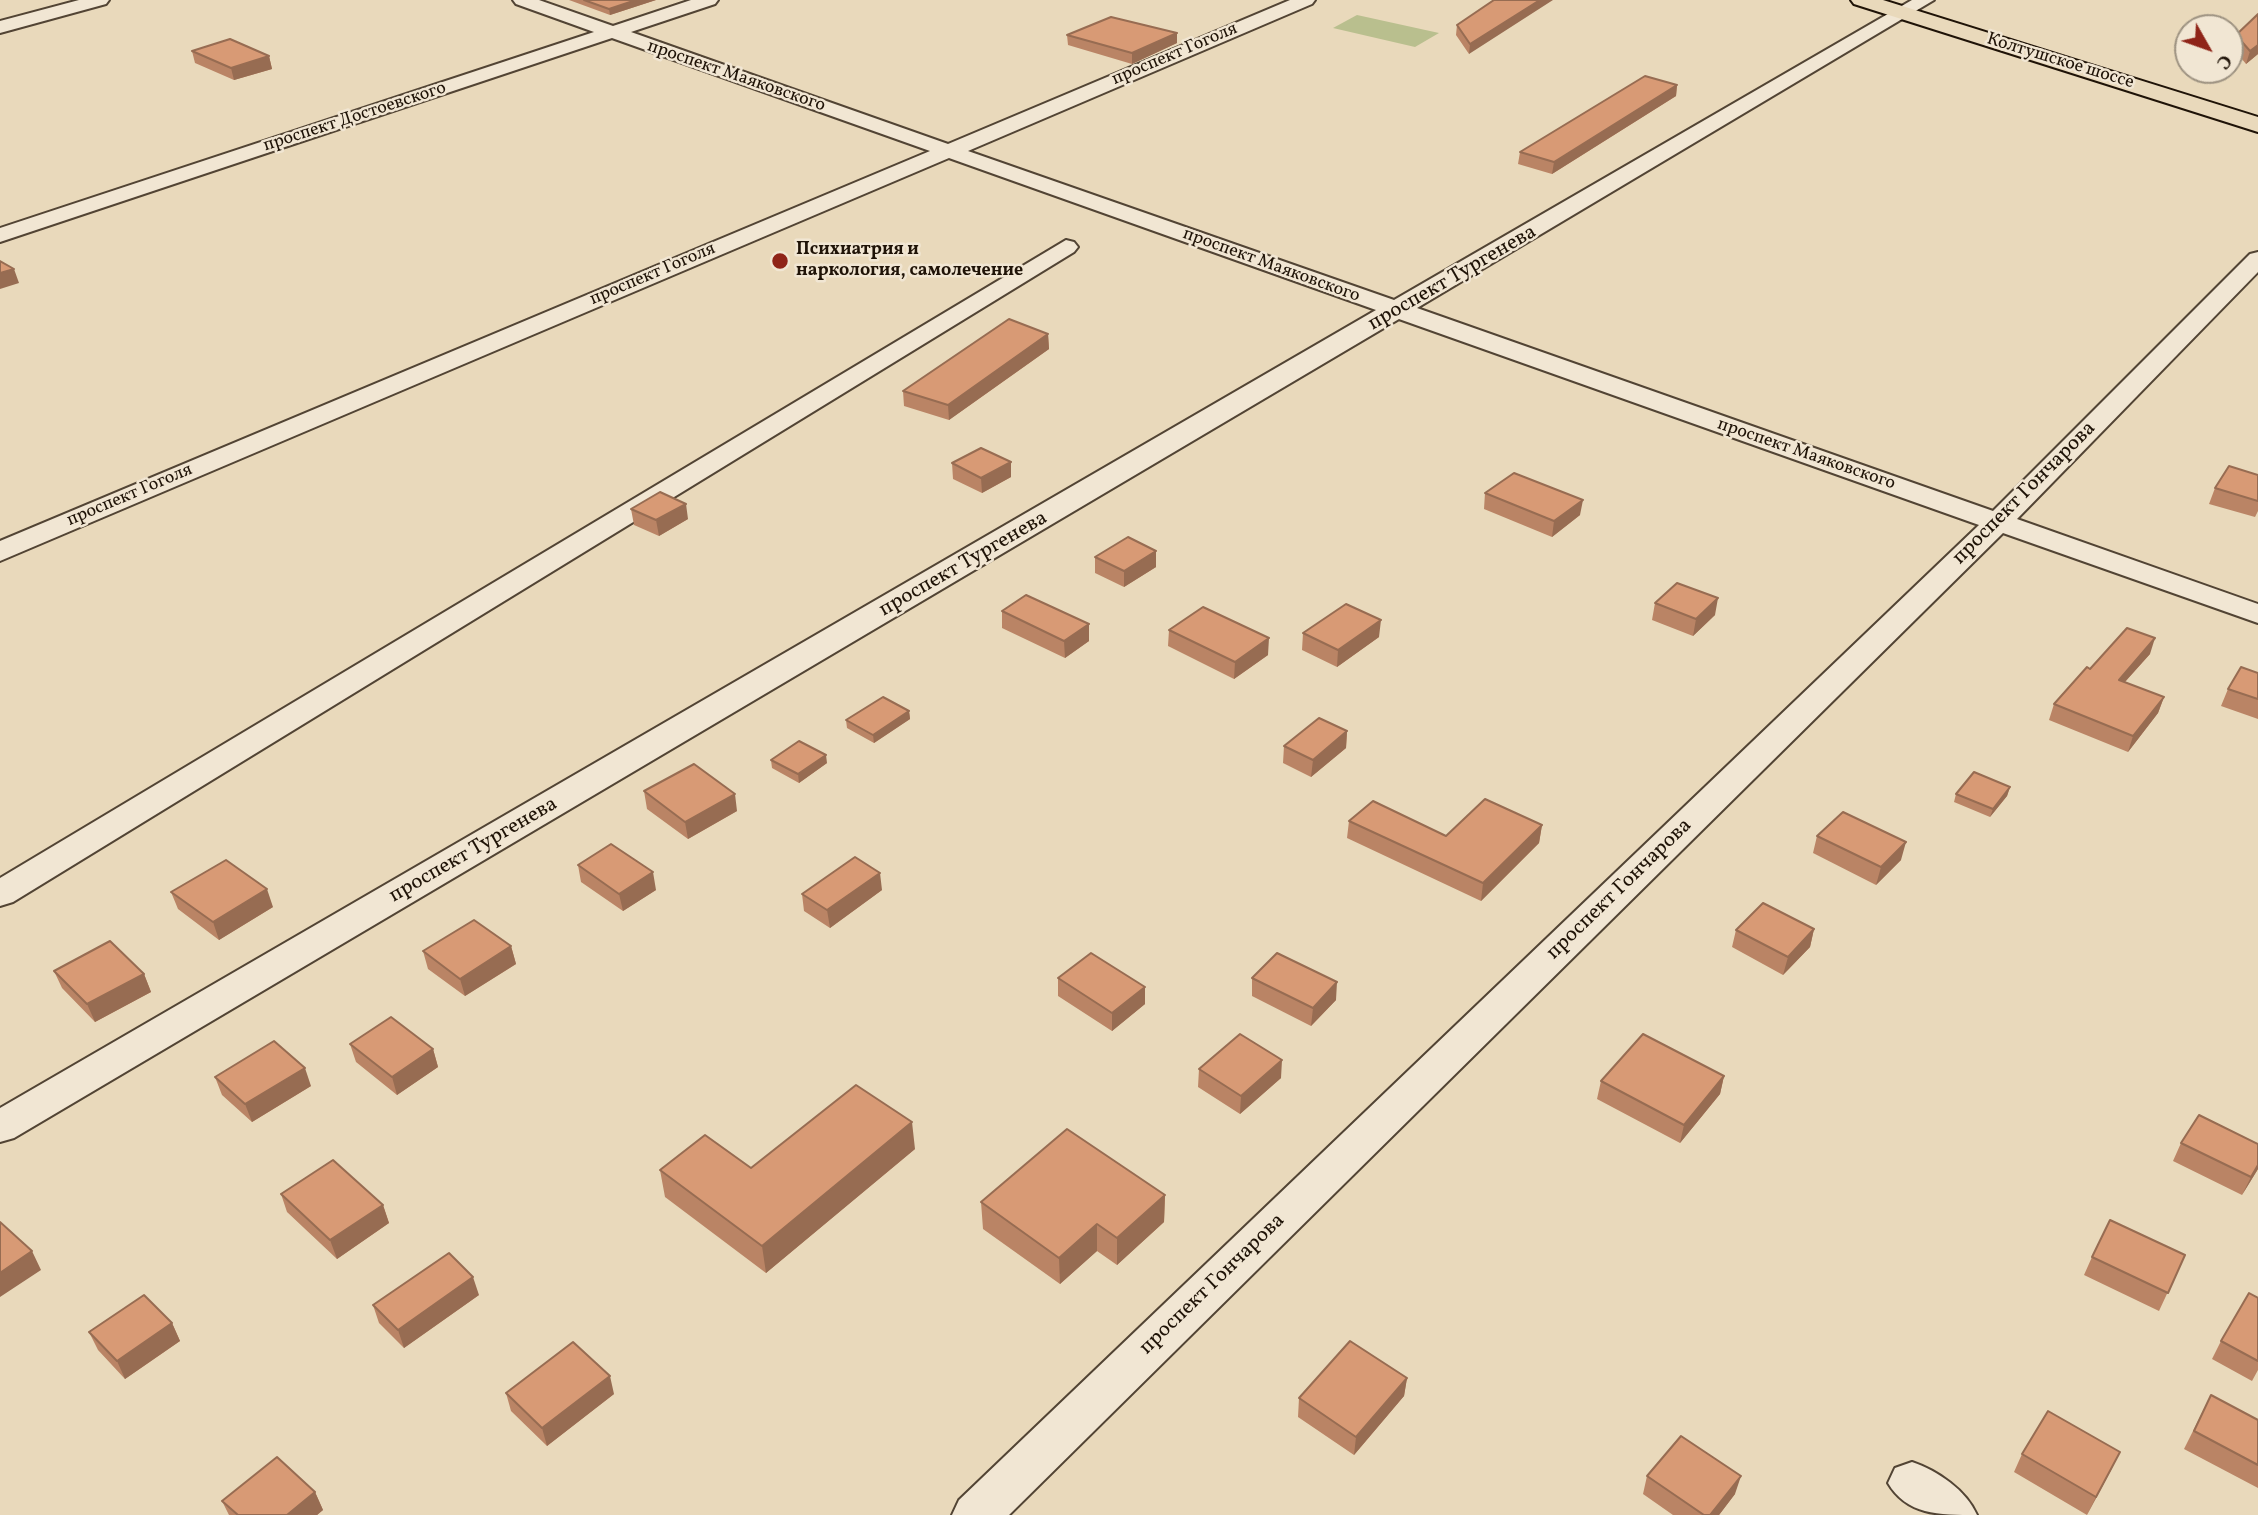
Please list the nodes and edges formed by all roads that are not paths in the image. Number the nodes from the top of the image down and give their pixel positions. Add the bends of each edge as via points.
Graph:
1 (100, 0) edge
2 (522, 0) edge
3 (709, 0) edge
4 (1306, 0) edge
5 (1861, 0) edge
6 (1915, 7) edge
7 (0, 27) edge
8 (611, 33) junction
9 (2258, 125) edge
10 (947, 150) junction
11 (0, 235) edge
12 (1066, 247) dead end
13 (2258, 259) edge
14 (1398, 312) junction
15 (1998, 522) junction
16 (0, 552) edge
17 (2258, 614) edge
18 (0, 894) edge
19 (0, 1127) edge
20 (1912, 1483) dead end
21 (976, 1515) edge
22 (1953, 1515) edge

1 - 7 street
2 - 8 street, проспект Маяковского
3 - 8 street, проспект Достоевского
4 - 10 street, проспект Гоголя
5 - 6 main road, Колтушское шоссе
6 - 9 main road, Колтушское шоссе
6 - 14 street, проспект Тургенева
8 - 10 street, проспект Маяковского
8 - 11 street, проспект Достоевского
10 - 14 street, проспект Маяковского
10 - 16 street, проспект Гоголя
12 - 18 street
13 - 15 street, проспект Гончарова
14 - 15 street, проспект Маяковского
14 - 19 street, проспект Тургенева
15 - 17 street, проспект Маяковского
15 - 21 street, проспект Гончарова
20 - 22 street

